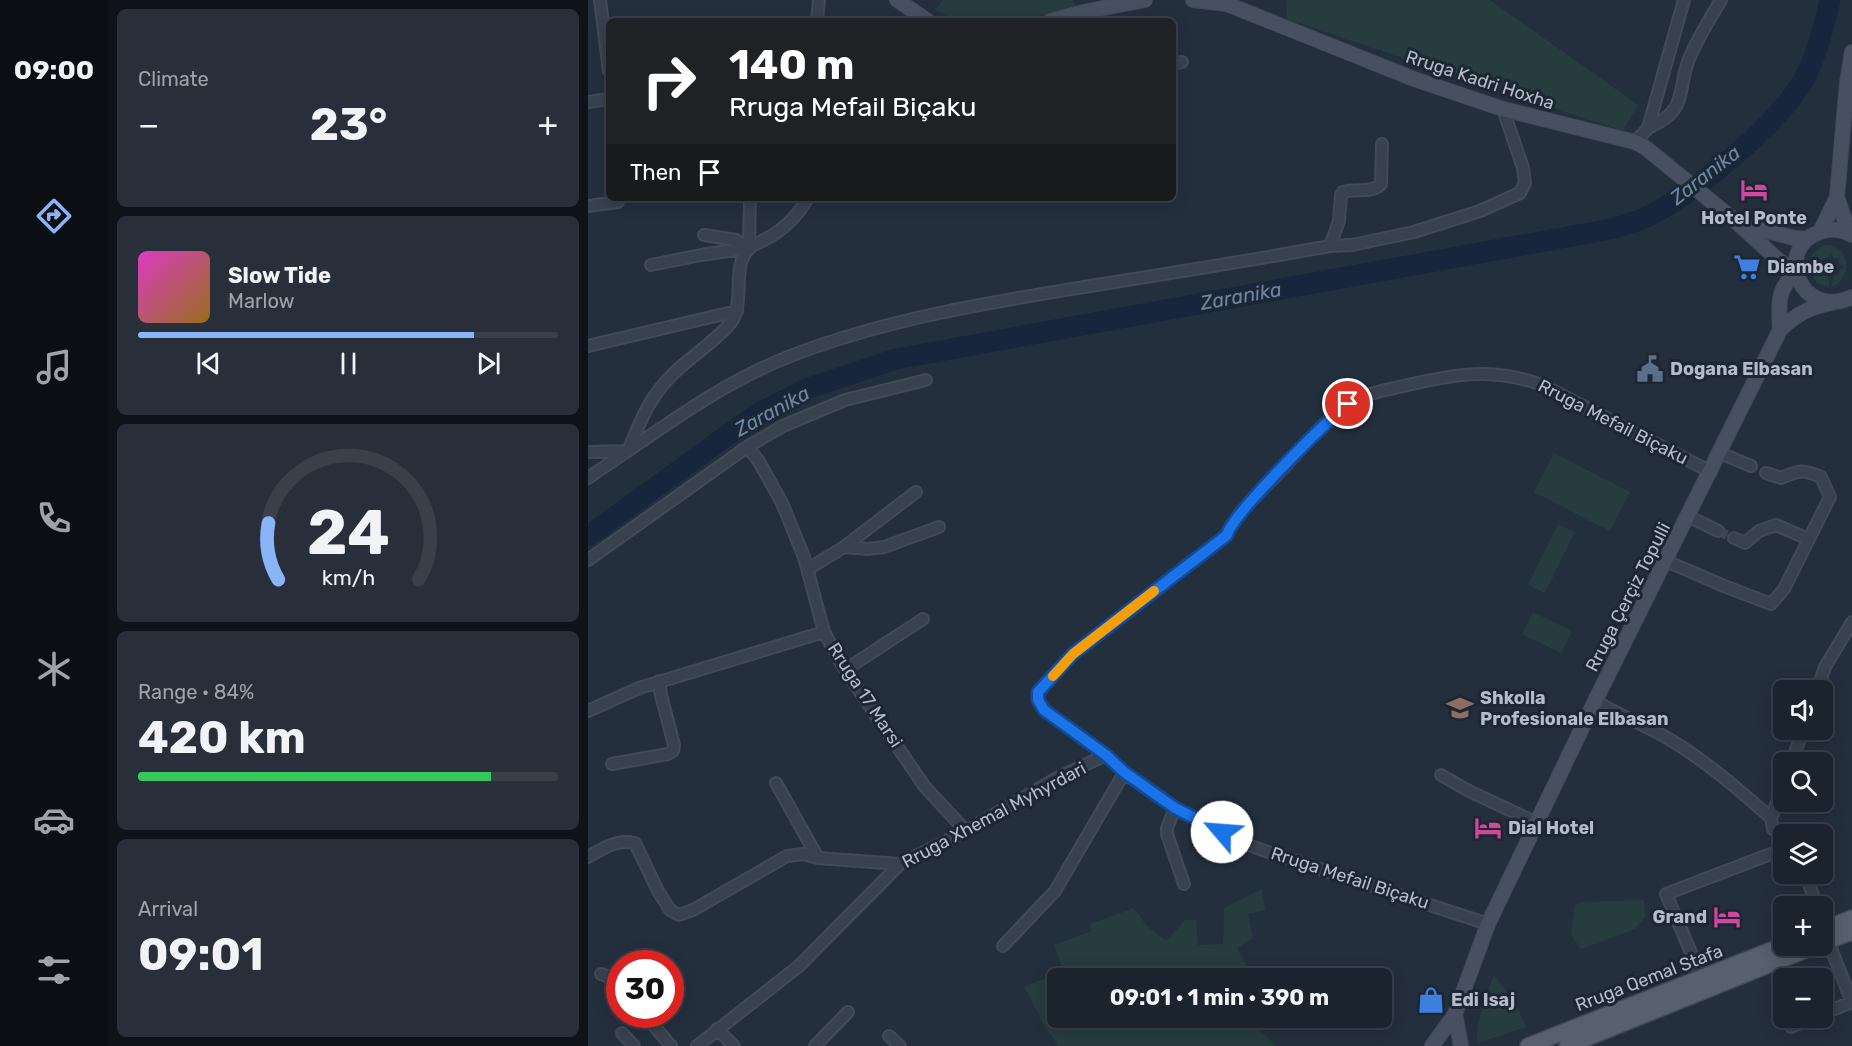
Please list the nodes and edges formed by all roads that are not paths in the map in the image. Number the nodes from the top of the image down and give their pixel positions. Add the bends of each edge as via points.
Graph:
1 (600, 0) edge
2 (819, 0) edge
3 (897, 0) edge
4 (1144, 0) edge
5 (1193, 0) edge
6 (1684, 0) edge
7 (1721, 0) edge
8 (1089, 16) edge
9 (817, 18) edge
10 (924, 18) edge
11 (1073, 18) edge
12 (606, 47) edge
13 (1852, 52) edge
14 (606, 99) edge
15 (588, 102) edge
16 (1503, 109) junction
17 (1648, 128) junction
18 (1382, 144) dead end
19 (1641, 145) junction
20 (1837, 197) junction
21 (618, 201) edge
22 (750, 201) edge
23 (806, 201) edge
24 (588, 206) edge
25 (1739, 224) junction
26 (1821, 232) junction
27 (1850, 234) edge
28 (704, 235) dead end
29 (1808, 239) junction
30 (1330, 246) junction
31 (749, 248) junction
32 (1777, 259) junction
33 (651, 265) dead end
34 (1796, 273) junction
35 (1852, 297) edge
36 (1779, 298) junction
37 (1832, 303) junction
38 (737, 311) junction
39 (1780, 330) junction
40 (588, 346) edge
41 (926, 380) dead end
42 (747, 447) junction
43 (628, 451) junction
44 (588, 452) edge
45 (1720, 453) junction
46 (1751, 466) dead end
47 (1711, 472) junction
48 (1767, 473) dead end
49 (588, 478) edge
50 (915, 492) dead end
51 (1689, 516) junction
52 (939, 527) dead end
53 (1718, 531) tunnel mouth
54 (1734, 538) tunnel mouth
55 (1809, 539) junction
56 (844, 547) junction
57 (588, 560) edge
58 (1666, 561) junction
59 (808, 569) junction
60 (922, 619) dead end
61 (1852, 622) edge
62 (824, 632) junction
63 (845, 670) junction
64 (1821, 680) edge
65 (659, 681) junction
66 (1595, 701) junction
67 (588, 711) edge
68 (1106, 755) junction
69 (612, 764) dead end
70 (1124, 772) junction
71 (1441, 775) dead end
72 (776, 783) dead end
73 (1175, 808) junction
74 (1773, 812) edge
75 (1771, 818) junction
76 (1537, 823) junction
77 (1773, 829) edge
78 (966, 831) junction
79 (1773, 853) edge
80 (588, 857) edge
81 (818, 858) junction
82 (900, 864) junction
83 (1184, 884) dead end
84 (1852, 918) edge
85 (1488, 924) junction
86 (1833, 929) edge
87 (1852, 932) edge
88 (1833, 934) edge
89 (1003, 946) dead end
90 (1773, 949) edge
91 (1775, 956) edge
92 (1832, 956) edge
93 (601, 974) dead end
94 (606, 976) edge
95 (1702, 978) junction
96 (1852, 1002) edge
97 (1833, 1010) edge
98 (848, 1012) dead end
99 (1455, 1014) junction
100 (656, 1028) edge
101 (717, 1029) junction
102 (622, 1033) dead end
103 (889, 1036) dead end
104 (634, 1046) edge
105 (671, 1046) edge
106 (697, 1046) edge
107 (734, 1046) edge
108 (815, 1046) edge
109 (900, 1046) edge
110 (1432, 1046) edge
111 (1461, 1046) edge
112 (1528, 1046) edge
113 (1567, 1046) edge

1 - 12 street
2 - 9 street
3 - 10 main road
4 - 8 main road
5 - 16 main road, Rruga Kadri Hoxha via 1227,4 1414,79
6 - 17 street
7 - 17 street via 1689,60 1679,103
8 - 11 main road
13 - 20 main road
14 - 15 street
16 - 19 main road, Rruga Kadri Hoxha
16 - 30 street via 1523,168 1525,183 1520,193 1480,211 1414,232
17 - 19 street
18 - 30 street via 1379,188 1343,192
19 - 25 main road, Rruga Kadri Hoxha
20 - 26 main road
20 - 27 main road
21 - 24 street
22 - 31 street
23 - 31 street via 792,220
25 - 29 main road, Rruga Kadri Hoxha
25 - 32 main road, Rruga Kadri Hoxha
26 - 27 main road
26 - 29 main road
28 - 31 street via 736,240
29 - 34 main road via 1797,255
30 - 43 street via 1005,300 874,328 793,355 728,385
31 - 33 street
31 - 38 street via 741,262
32 - 34 main road, Rruga Kadri Hoxha
32 - 36 main road
34 - 36 main road
34 - 37 main road, Rruga Kadri Hoxha via 1806,291
35 - 37 main road
36 - 39 main road
37 - 39 main road via 1805,310
38 - 40 street
38 - 43 street via 730,324 658,390 645,408
39 - 45 main road, Rruga Çerçiz Topulli
41 - 42 street via 845,400 783,426
42 - 57 street
42 - 59 street, Rruga 17 Marsi via 782,503
43 - 44 street
43 - 49 street
45 - 46 street
45 - 47 main road, Rruga Çerçiz Topulli
47 - 51 main road, Rruga Çerçiz Topulli
47 - 68 street, Rruga Mefail Biçaku via 1542,385 1516,377 1451,375 1367,394 1348,404 1323,426 1253,498 1228,528 1227,535 1073,654 1038,692 1044,710
48 - 55 street via 1781,478 1806,471 1821,477 1830,498
50 - 56 street
51 - 53 street
51 - 58 main road, Rruga Çerçiz Topulli
52 - 56 street via 884,547
54 - 55 street via 1746,543 1759,531 1776,525
55 - 58 street via 1784,589 1771,604
56 - 59 street
58 - 66 main road, Rruga Çerçiz Topulli
59 - 62 street, Rruga 17 Marsi
60 - 63 street
61 - 64 street
62 - 63 street, Rruga 17 Marsi
62 - 65 street
63 - 78 street, Rruga 17 Marsi via 925,787
65 - 67 street
65 - 69 street via 673,751
66 - 75 street via 1693,754 1726,777
66 - 76 main road, Rruga Çerçiz Topulli
68 - 70 street, Rruga Mefail Biçaku
68 - 78 street, Rruga Xhemal Myhyrdari via 1057,778
70 - 73 street, Rruga Mefail Biçaku
70 - 89 street via 1055,891
71 - 76 street
72 - 81 street
73 - 83 street via 1167,834
73 - 85 street, Rruga Mefail Biçaku via 1246,844
74 - 75 street
75 - 77 street
76 - 85 main road, Rruga Çerçiz Topulli
78 - 82 street, Rruga Xhemal Myhyrdari
79 - 95 street via 1666,894
80 - 81 street via 622,841 634,843 658,891 670,910 679,915 787,856 804,854
81 - 82 street
82 - 101 street, Rruga Xhemal Myhyrdari via 799,966
84 - 86 main road, Rruga Qemal Stafa
85 - 99 main road, Rruga Çerçiz Topulli
87 - 88 main road, Rruga Qemal Stafa
90 - 95 main road, Rruga Qemal Stafa
91 - 113 main road, Rruga Qemal Stafa
92 - 96 street
93 - 94 street
95 - 112 main road, Rruga Qemal Stafa
96 - 97 street
98 - 108 street
99 - 110 main road, Rruga Çerçiz Topulli
99 - 111 main road
100 - 105 street
101 - 106 street, Rruga Xhemal Myhyrdari
101 - 107 street
102 - 104 street
103 - 109 street

